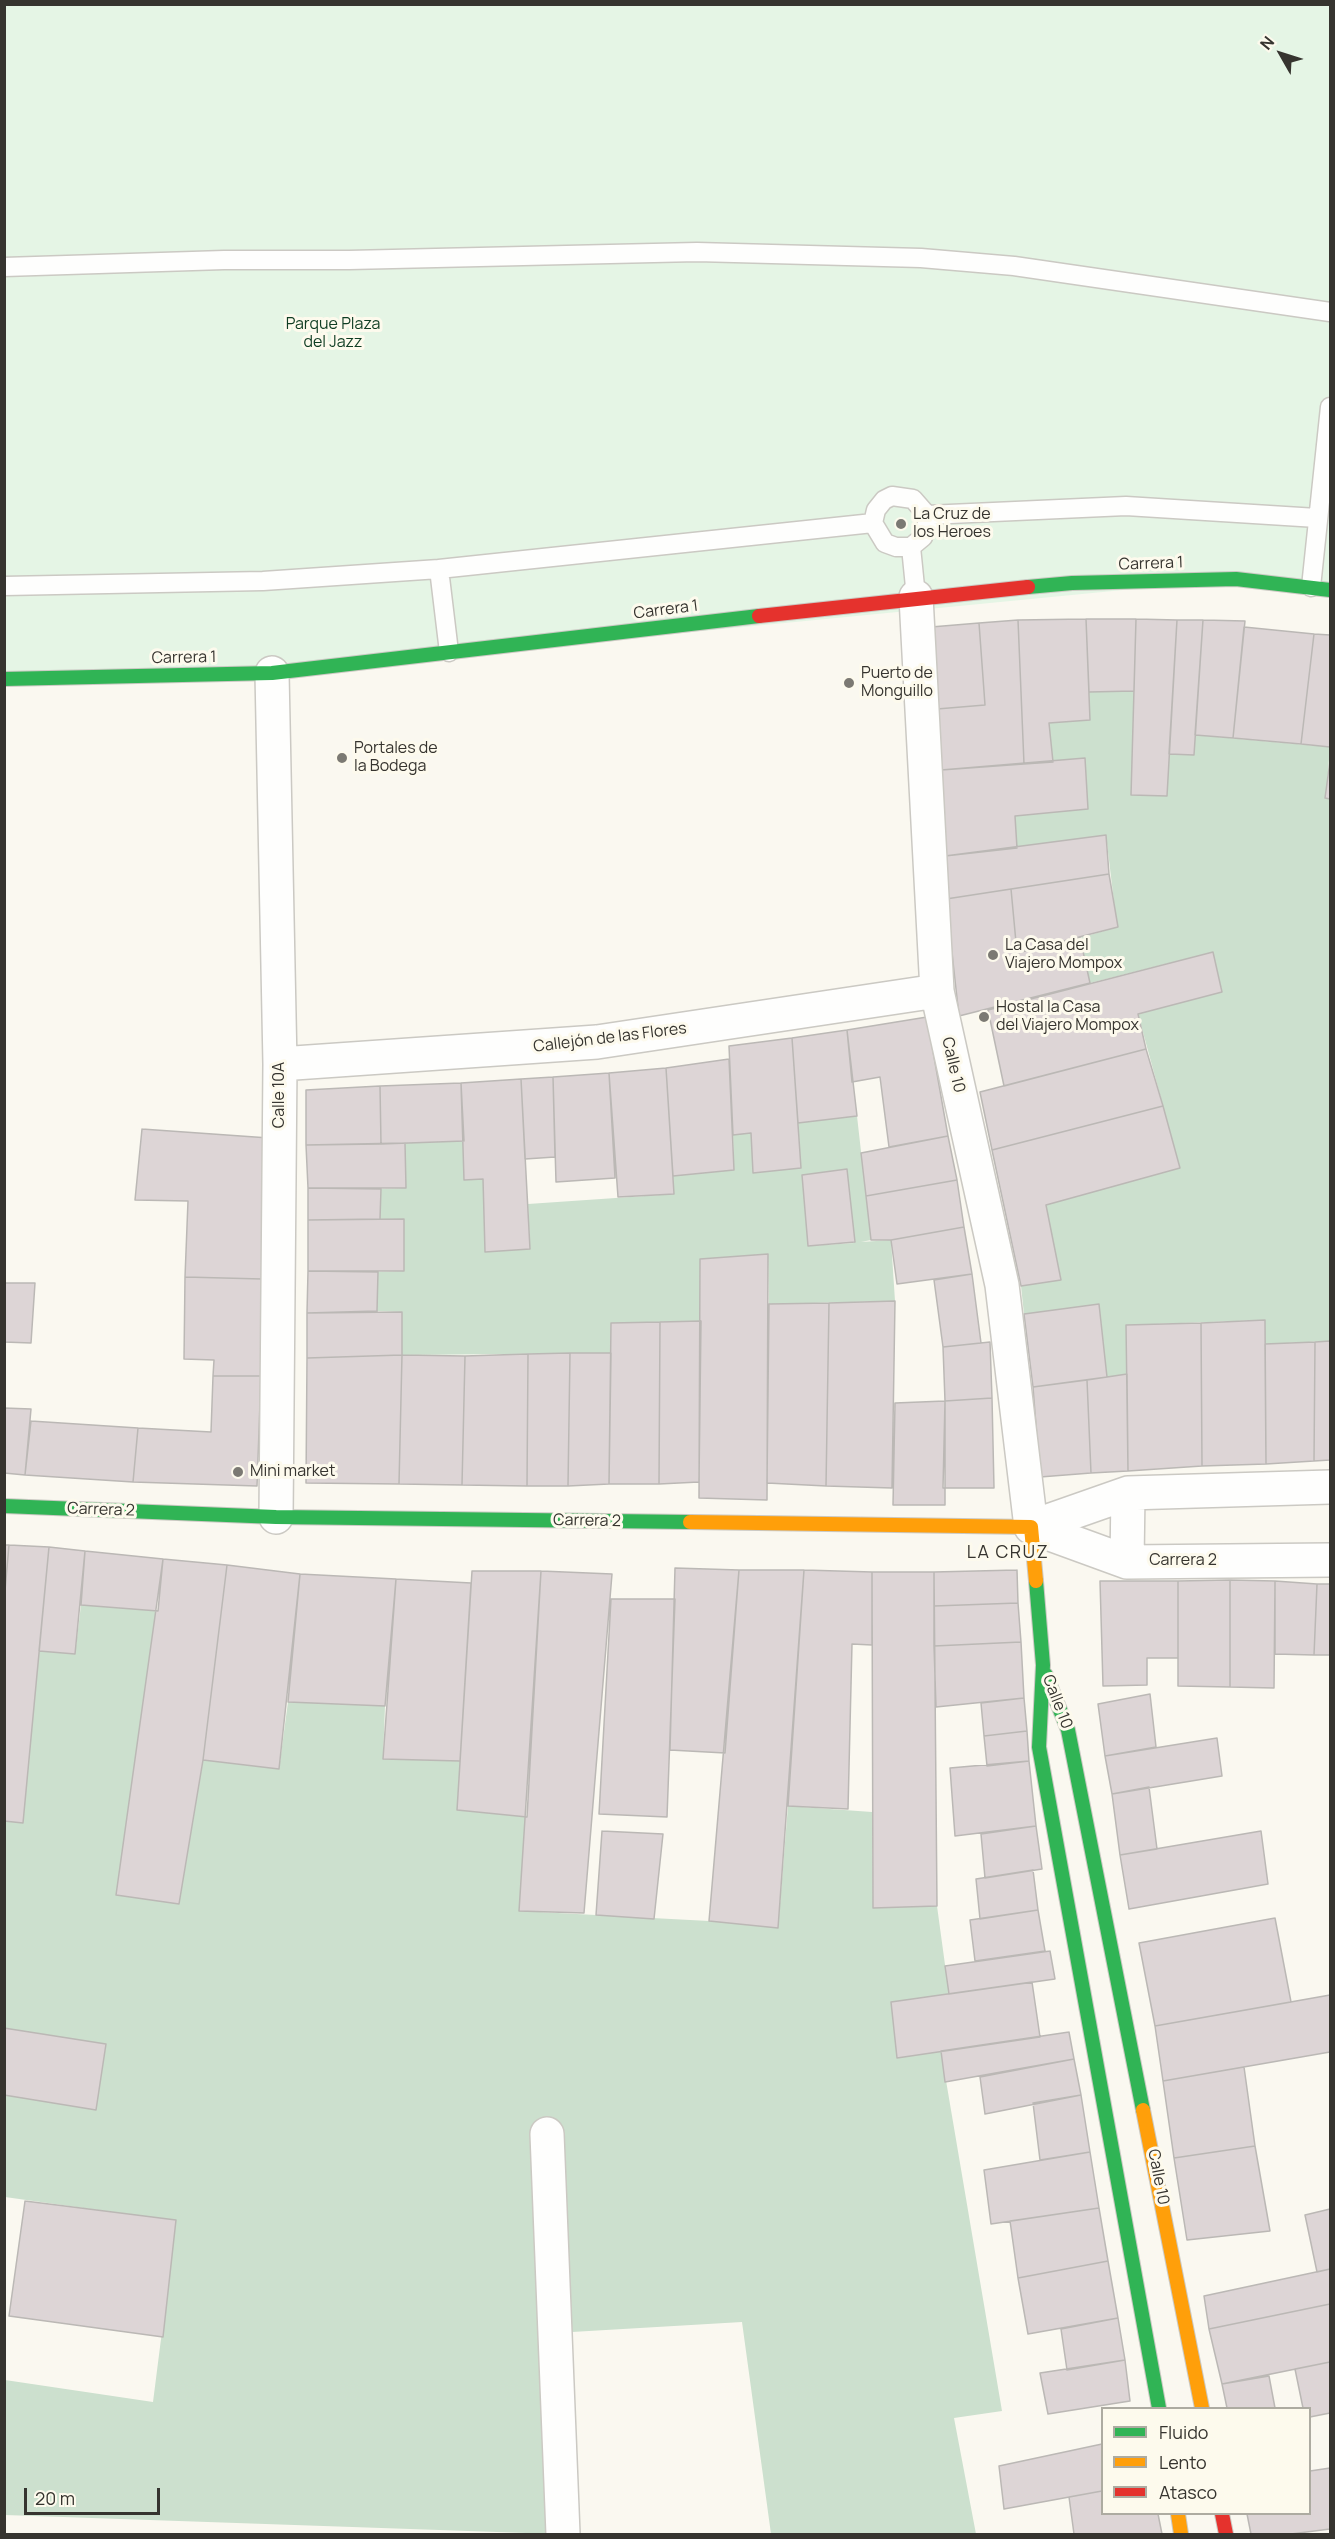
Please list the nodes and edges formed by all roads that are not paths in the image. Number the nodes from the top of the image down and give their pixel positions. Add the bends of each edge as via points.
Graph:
1 (4, 267) edge
2 (1330, 312) edge
3 (1330, 407) edge
4 (1328, 445) edge
5 (927, 515) junction
6 (1317, 518) junction
7 (873, 524) junction
8 (911, 547) junction
9 (439, 569) junction
10 (4, 586) edge
11 (1311, 587) junction
12 (1330, 590) edge
13 (916, 597) junction
14 (449, 652) junction
15 (272, 673) junction
16 (4, 679) edge
17 (937, 991) junction
18 (280, 1065) junction
19 (1330, 1487) edge
20 (1128, 1493) junction
21 (4, 1506) edge
22 (276, 1517) junction
23 (1031, 1527) junction
24 (1330, 1560) edge
25 (1127, 1562) junction
26 (1042, 1665) junction
27 (547, 2134) dead end
28 (1158, 2407) edge
29 (1202, 2407) edge
30 (1178, 2515) edge
31 (1222, 2515) edge
32 (563, 2535) edge
33 (1181, 2535) edge
34 (1226, 2535) edge

1 - 2 lane via 697,252 921,258 1037,269
3 - 4 lane
4 - 6 lane
5 - 6 lane via 1126,506
5 - 7 lane via 913,499 892,496 876,510
5 - 8 lane via 923,537
6 - 11 lane
7 - 8 lane via 885,543
7 - 9 lane
8 - 13 lane
9 - 10 lane via 263,581
9 - 14 lane
11 - 12 main road, Carrera 1
11 - 13 main road, Carrera 1 via 1236,579 1155,579
13 - 14 main road, Carrera 1
13 - 17 street, Calle 10
14 - 15 main road, Carrera 1
15 - 16 main road, Carrera 1
15 - 18 street, Calle 10A
17 - 18 street, Callejón de las Flores via 597,1042
17 - 23 street, Calle 10 via 1002,1285
18 - 22 street, Calle 10A
19 - 20 street
20 - 23 street
20 - 25 street, Carrera 2
21 - 22 main road, Carrera 2
22 - 23 main road, Carrera 2
23 - 25 street
23 - 26 main road
24 - 25 street, Carrera 2
26 - 28 main road, Calle 10 via 1039,1747
26 - 29 main road, Calle 10 via 1068,1730
27 - 32 street
30 - 33 main road
31 - 34 main road

